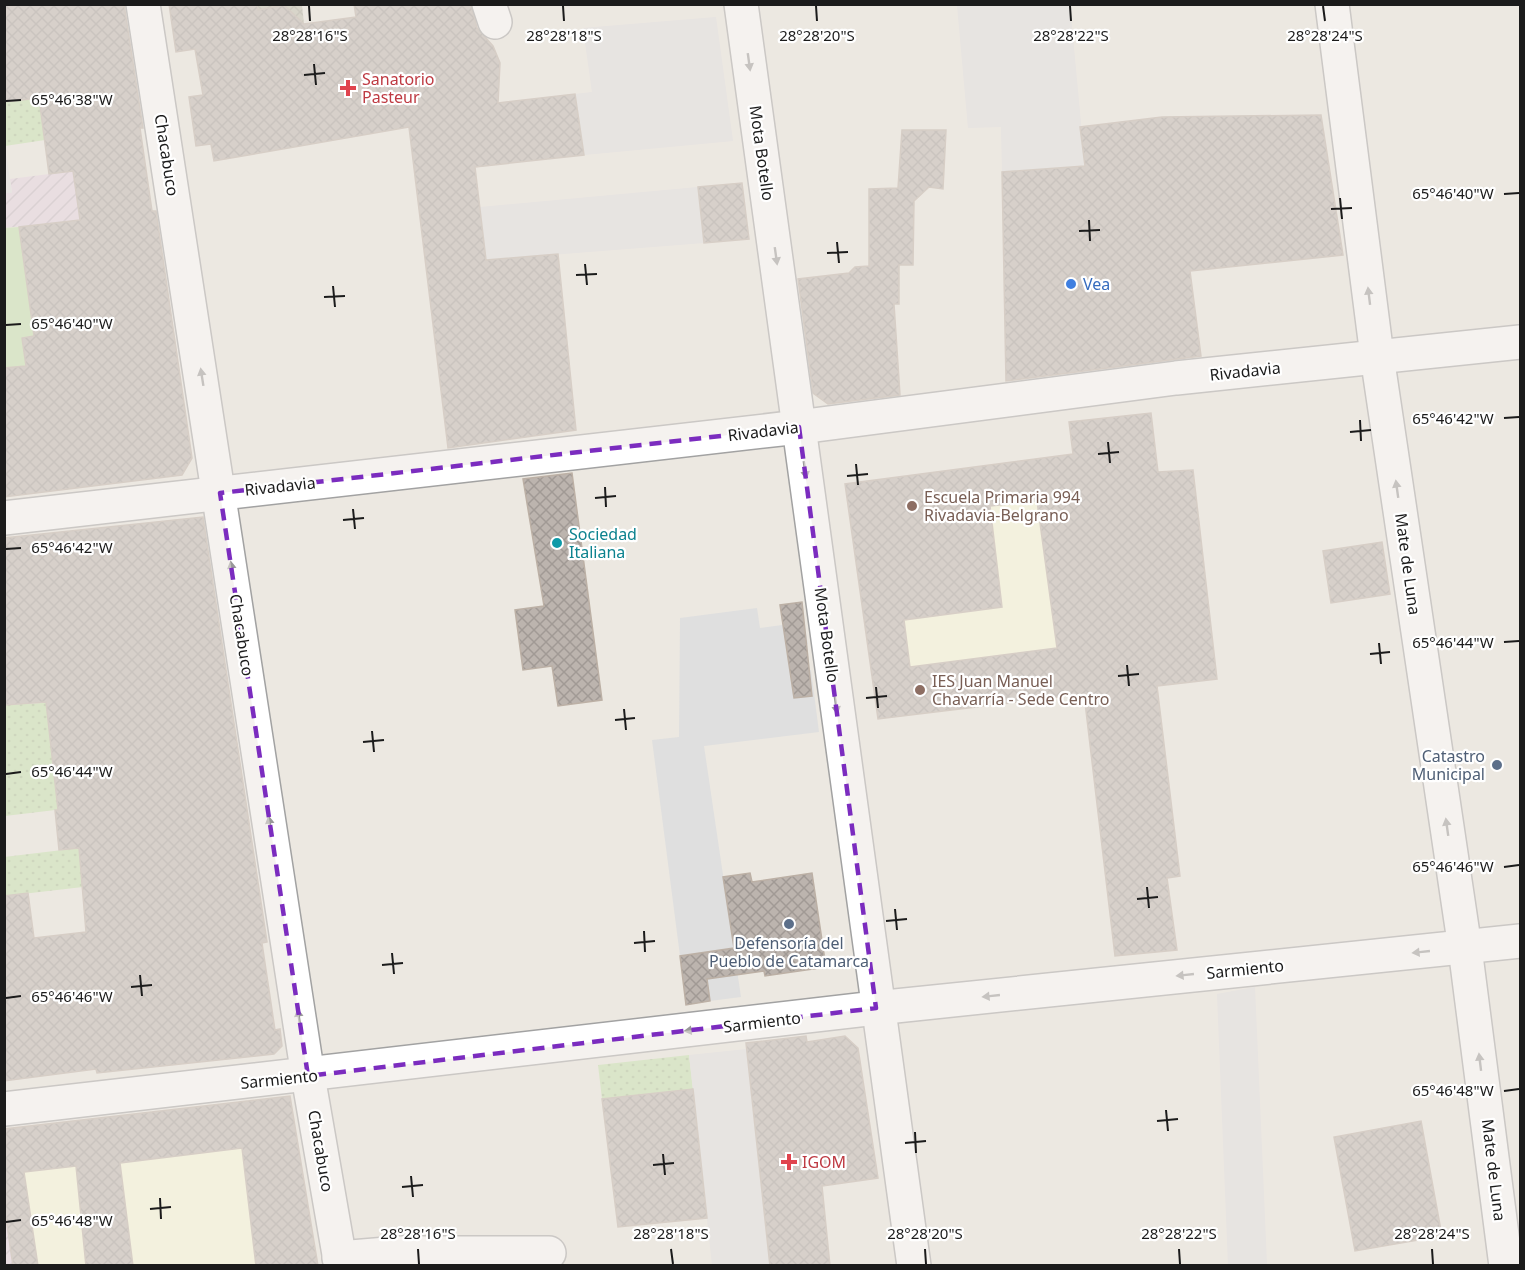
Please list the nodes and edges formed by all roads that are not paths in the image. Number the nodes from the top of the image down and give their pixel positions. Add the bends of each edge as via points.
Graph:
1 (143, 4) edge
2 (741, 4) edge
3 (1332, 4) edge
4 (1521, 342) edge
5 (1377, 356) junction
6 (800, 427) junction
7 (220, 493) junction
8 (4, 518) edge
9 (1521, 941) edge
10 (1465, 948) junction
11 (876, 1008) junction
12 (308, 1076) junction
13 (4, 1109) edge
14 (549, 1253) dead end
15 (340, 1262) edge
16 (914, 1266) edge
17 (1506, 1266) edge

7 -> 1 street, Chacabuco
2 -> 6 street, Mota Botello
5 -> 3 street, Mate de Luna
4 - 5 street, Rivadavia
5 - 6 street, Rivadavia
10 -> 5 street, Mate de Luna
6 - 7 street, Rivadavia
6 -> 11 street, Mota Botello
7 - 8 street, Rivadavia
12 -> 7 street, Chacabuco
9 - 10 street, Sarmiento
10 -> 11 street, Sarmiento
17 -> 10 street, Mate de Luna
11 -> 12 street, Sarmiento
11 - 16 street, Mota Botello
12 - 13 street, Sarmiento
12 - 15 street, Chacabuco
14 - 15 street via 399,1253

